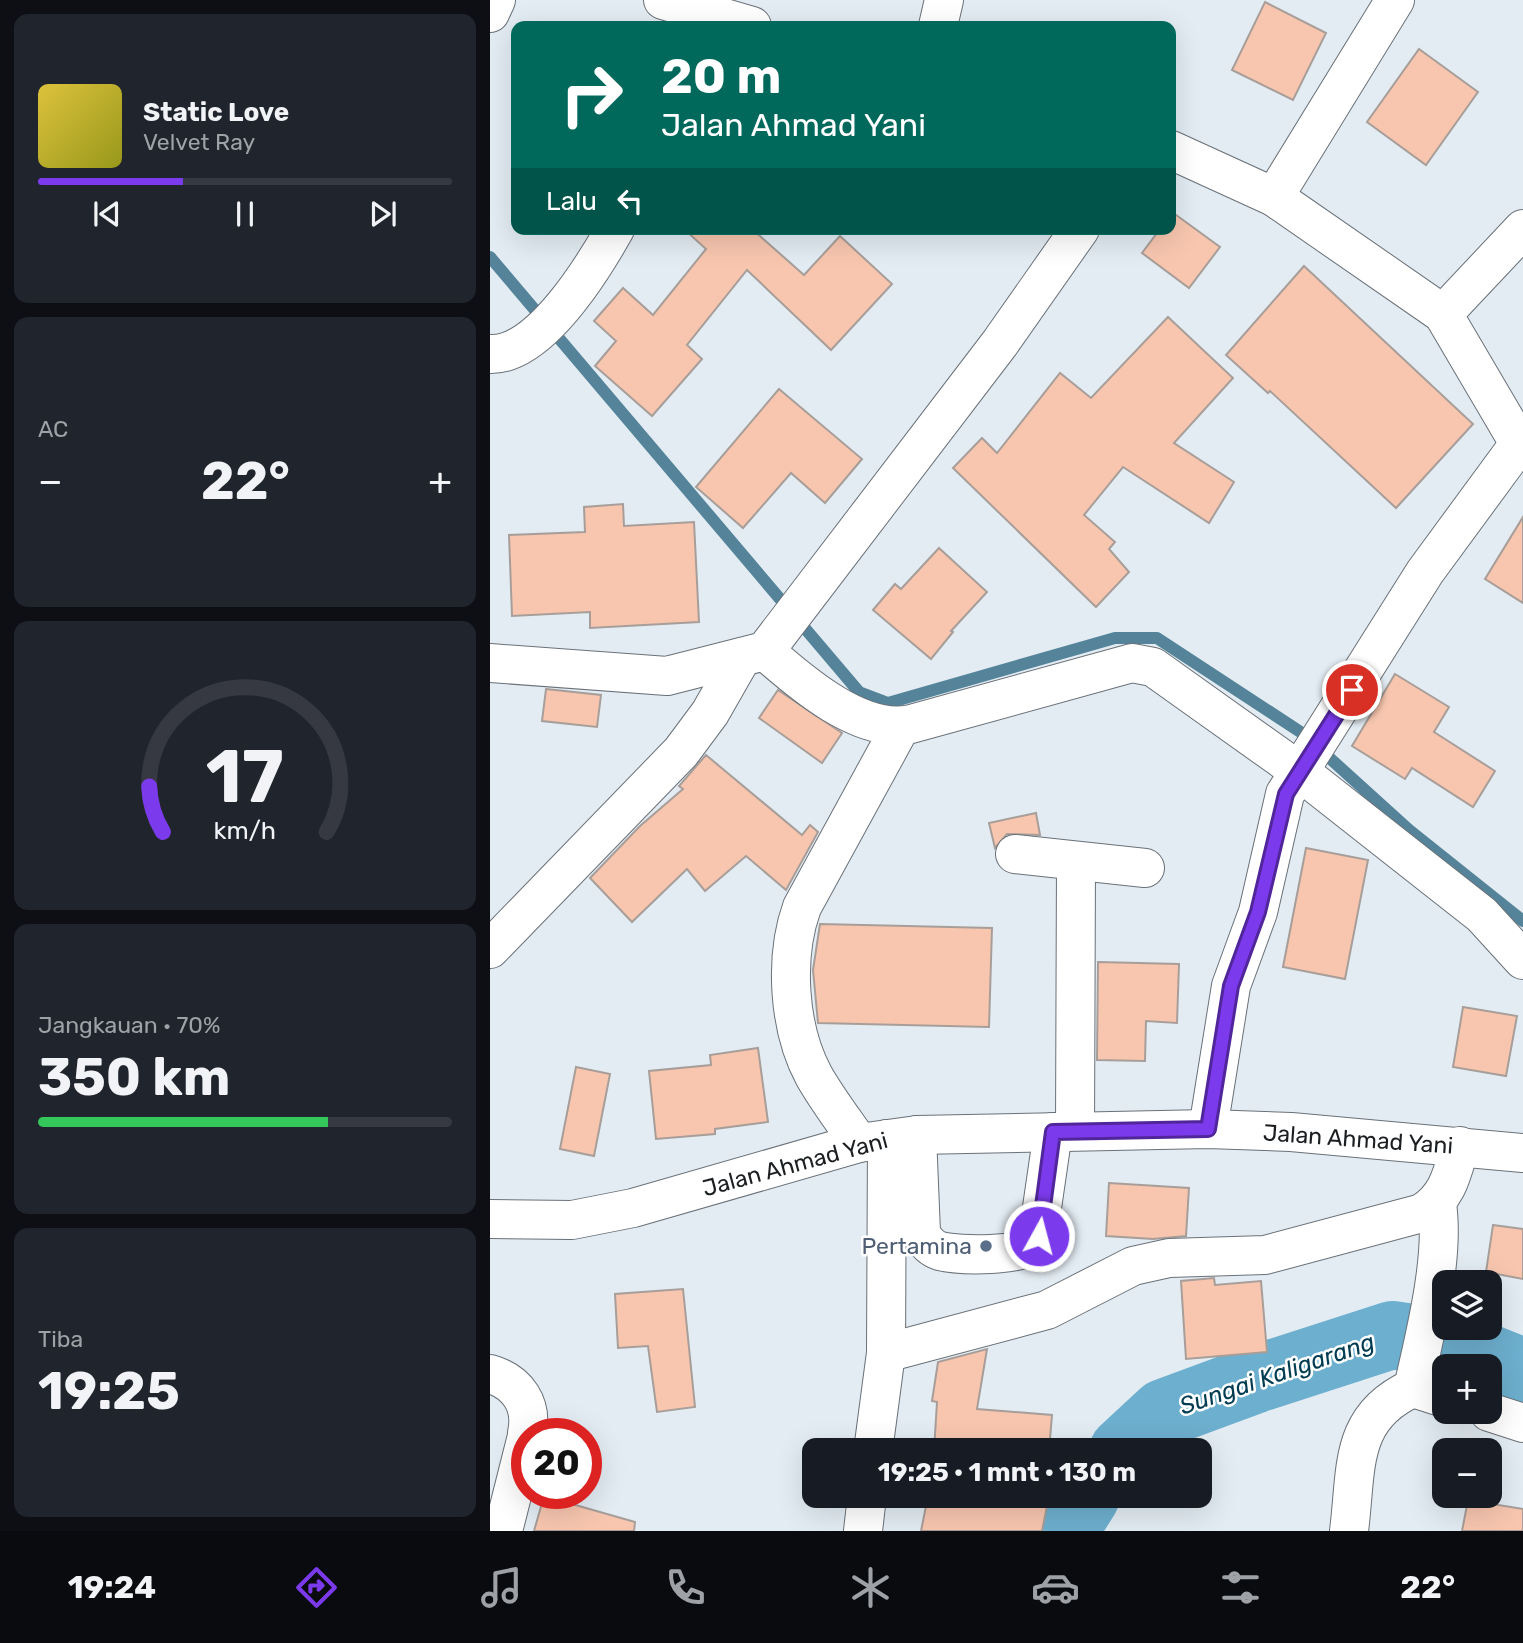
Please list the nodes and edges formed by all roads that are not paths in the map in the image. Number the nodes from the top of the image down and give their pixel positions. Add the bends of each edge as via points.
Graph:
1 (496, 0) edge
2 (663, 0) edge
3 (944, 0) edge
4 (1395, 0) edge
5 (490, 13) edge
6 (725, 21) edge
7 (939, 21) edge
8 (1176, 152) edge
9 (1274, 197) junction
10 (1523, 229) edge
11 (611, 235) edge
12 (1076, 235) edge
13 (1443, 314) junction
14 (490, 354) edge
15 (1521, 447) edge
16 (761, 647) junction
17 (490, 663) edge
18 (901, 726) junction
19 (1310, 754) junction
20 (1015, 853) dead end
21 (1076, 863) junction
22 (1145, 868) dead end
23 (490, 948) edge
24 (1523, 960) edge
25 (1208, 1129) junction
26 (1064, 1131) junction
27 (888, 1139) junction
28 (1460, 1146) junction
29 (1523, 1153) edge
30 (1437, 1203) junction
31 (490, 1219) edge
32 (886, 1353) junction
33 (490, 1374) edge
34 (1429, 1393) edge
35 (1502, 1416) edge
36 (526, 1418) edge
37 (1523, 1423) edge
38 (875, 1438) edge
39 (511, 1499) edge
40 (866, 1508) edge
41 (503, 1531) edge
42 (863, 1531) edge
43 (1349, 1531) edge

1 - 5 street
2 - 6 street
3 - 7 street
4 - 9 street
8 - 9 street
9 - 13 street
10 - 13 street
11 - 14 street via 564,306 538,334 513,350
12 - 16 street via 1000,343 806,597
13 - 15 street
15 - 19 street via 1426,572
16 - 17 street via 667,676
16 - 18 street via 795,677 859,717
16 - 23 street via 681,752
18 - 19 street via 1142,663
18 - 27 street via 802,907 795,924 791,977 802,1049 813,1074
19 - 24 street via 1482,915
19 - 25 street via 1286,794 1258,912 1231,986
20 - 21 street
21 - 22 street
21 - 26 street
25 - 26 street, Jalan Ahmad Yani
25 - 28 street, Jalan Ahmad Yani
26 - 27 street, Jalan Ahmad Yani
26 - 27 street via 1037,1242 1030,1248 989,1254 941,1251 925,1241
27 - 31 street, Jalan Ahmad Yani via 633,1208 572,1220
27 - 32 street
28 - 29 street, Jalan Ahmad Yani
28 - 30 street via 1447,1190
30 - 32 street via 1422,1213 1265,1255 1169,1258 1133,1266 1047,1310
30 - 34 street via 1440,1223 1427,1325
32 - 38 street
33 - 36 street via 511,1385 526,1401
34 - 43 street via 1379,1408 1368,1423 1361,1440
35 - 37 street
39 - 41 street
40 - 42 street

